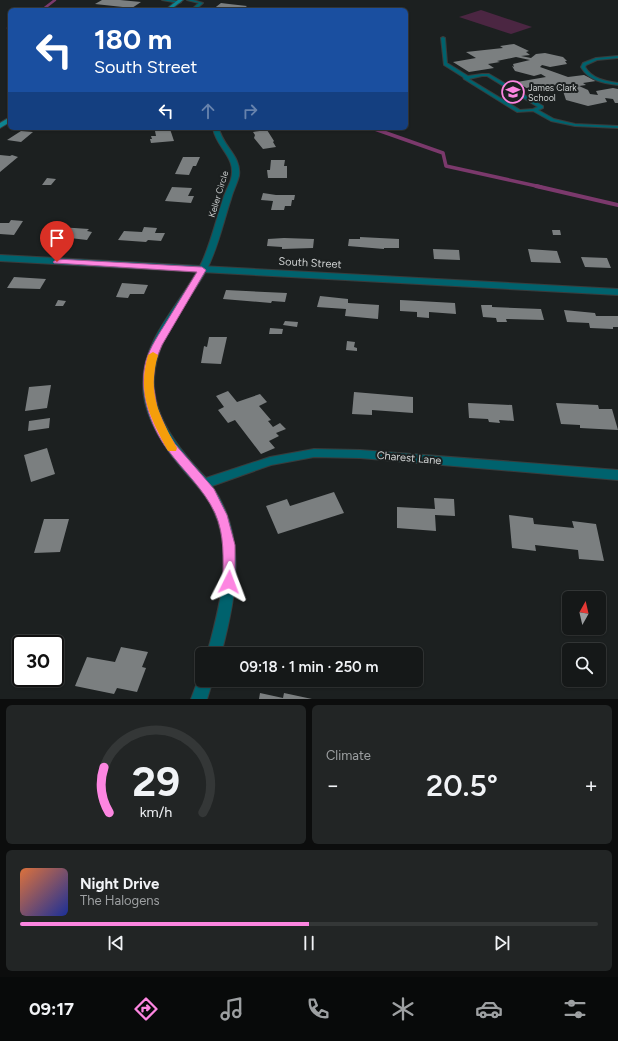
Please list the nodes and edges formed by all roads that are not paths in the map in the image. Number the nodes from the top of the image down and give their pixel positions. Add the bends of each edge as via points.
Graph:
1 (164, 0) edge
2 (188, 0) edge
3 (180, 1) edge
4 (170, 8) edge
5 (195, 8) edge
6 (443, 38) dead end
7 (618, 57) edge
8 (466, 78) junction
9 (618, 84) edge
10 (534, 110) junction
11 (618, 127) edge
12 (216, 130) edge
13 (0, 258) edge
14 (202, 270) junction
15 (618, 292) edge
16 (618, 475) edge
17 (203, 484) junction
18 (216, 647) edge
19 (203, 687) edge
20 (199, 699) edge

1 - 3 lane
2 - 5 lane via 201,3
3 - 4 main road
6 - 8 lane via 445,64
7 - 9 lane via 592,60 583,67 586,73 594,78
8 - 10 lane via 518,111
8 - 10 lane via 488,75 540,106
10 - 11 lane via 553,120 569,124
12 - 14 street, Keller Circle via 216,134 232,154 236,173
13 - 14 street, South Street
14 - 15 street, South Street
14 - 17 street, Keller Circle via 157,345 148,383 152,408 163,434 180,459
16 - 17 street, Charest Lane via 360,454 314,453 270,461
17 - 18 street, Keller Circle via 216,503 230,545 226,602
19 - 20 street

